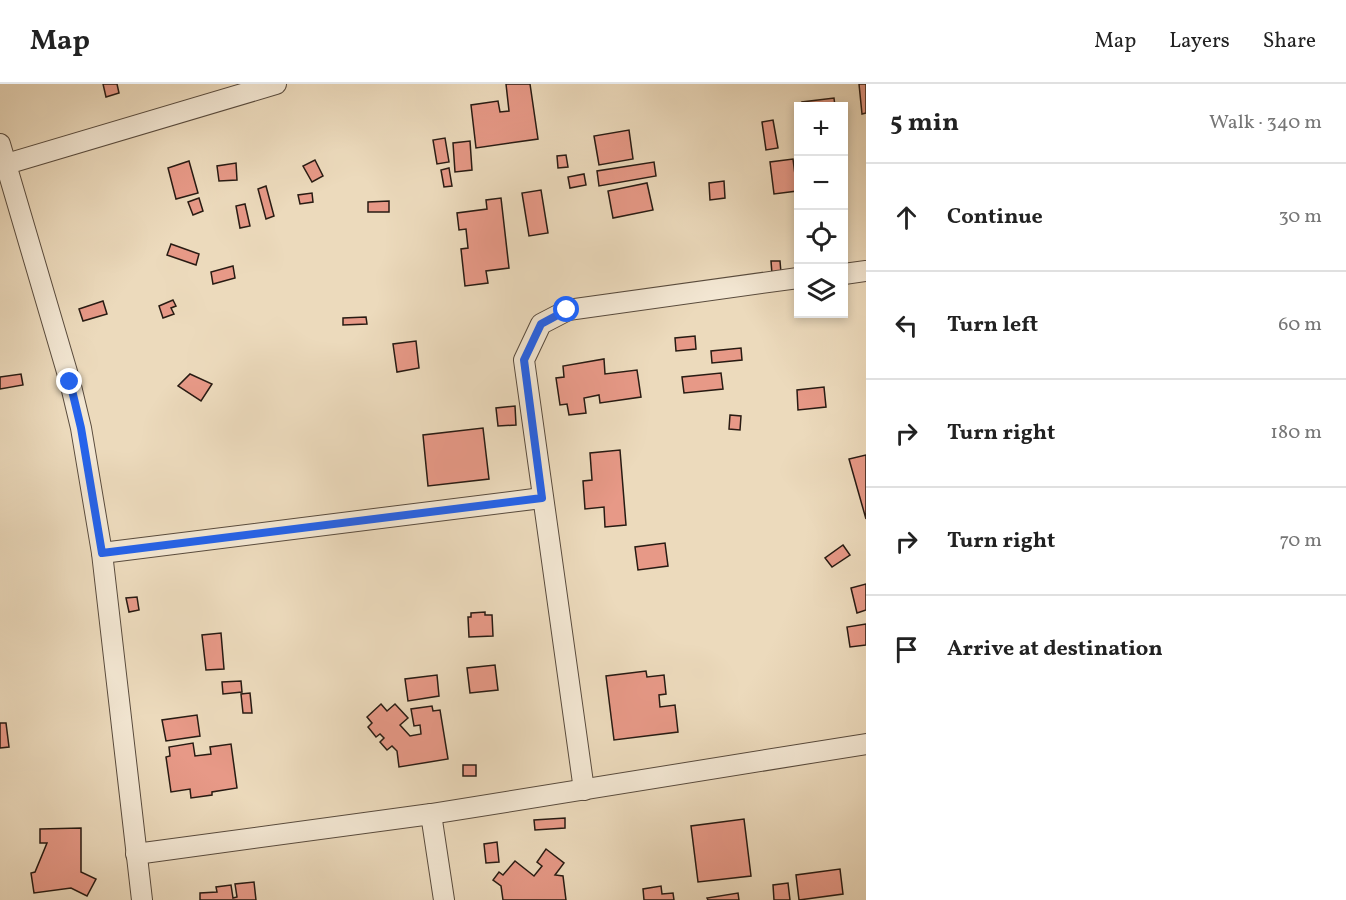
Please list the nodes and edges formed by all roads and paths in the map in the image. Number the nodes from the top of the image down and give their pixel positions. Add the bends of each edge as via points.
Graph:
1 (276, 84) edge
2 (0, 144) edge
3 (3, 165) edge
4 (866, 271) edge
5 (848, 273) edge
6 (794, 279) edge
7 (542, 498) junction
8 (102, 553) junction
9 (866, 744) edge
10 (584, 790) junction
11 (431, 814) junction
12 (136, 854) junction
13 (142, 900) edge
14 (444, 900) edge

1 - 3 street
2 - 3 street
3 - 8 street via 70,382
4 - 5 street
6 - 7 street via 567,310 541,324 524,360
7 - 8 street
7 - 10 street
8 - 12 street
9 - 10 street
10 - 11 street
11 - 12 street
11 - 14 street
12 - 13 street

